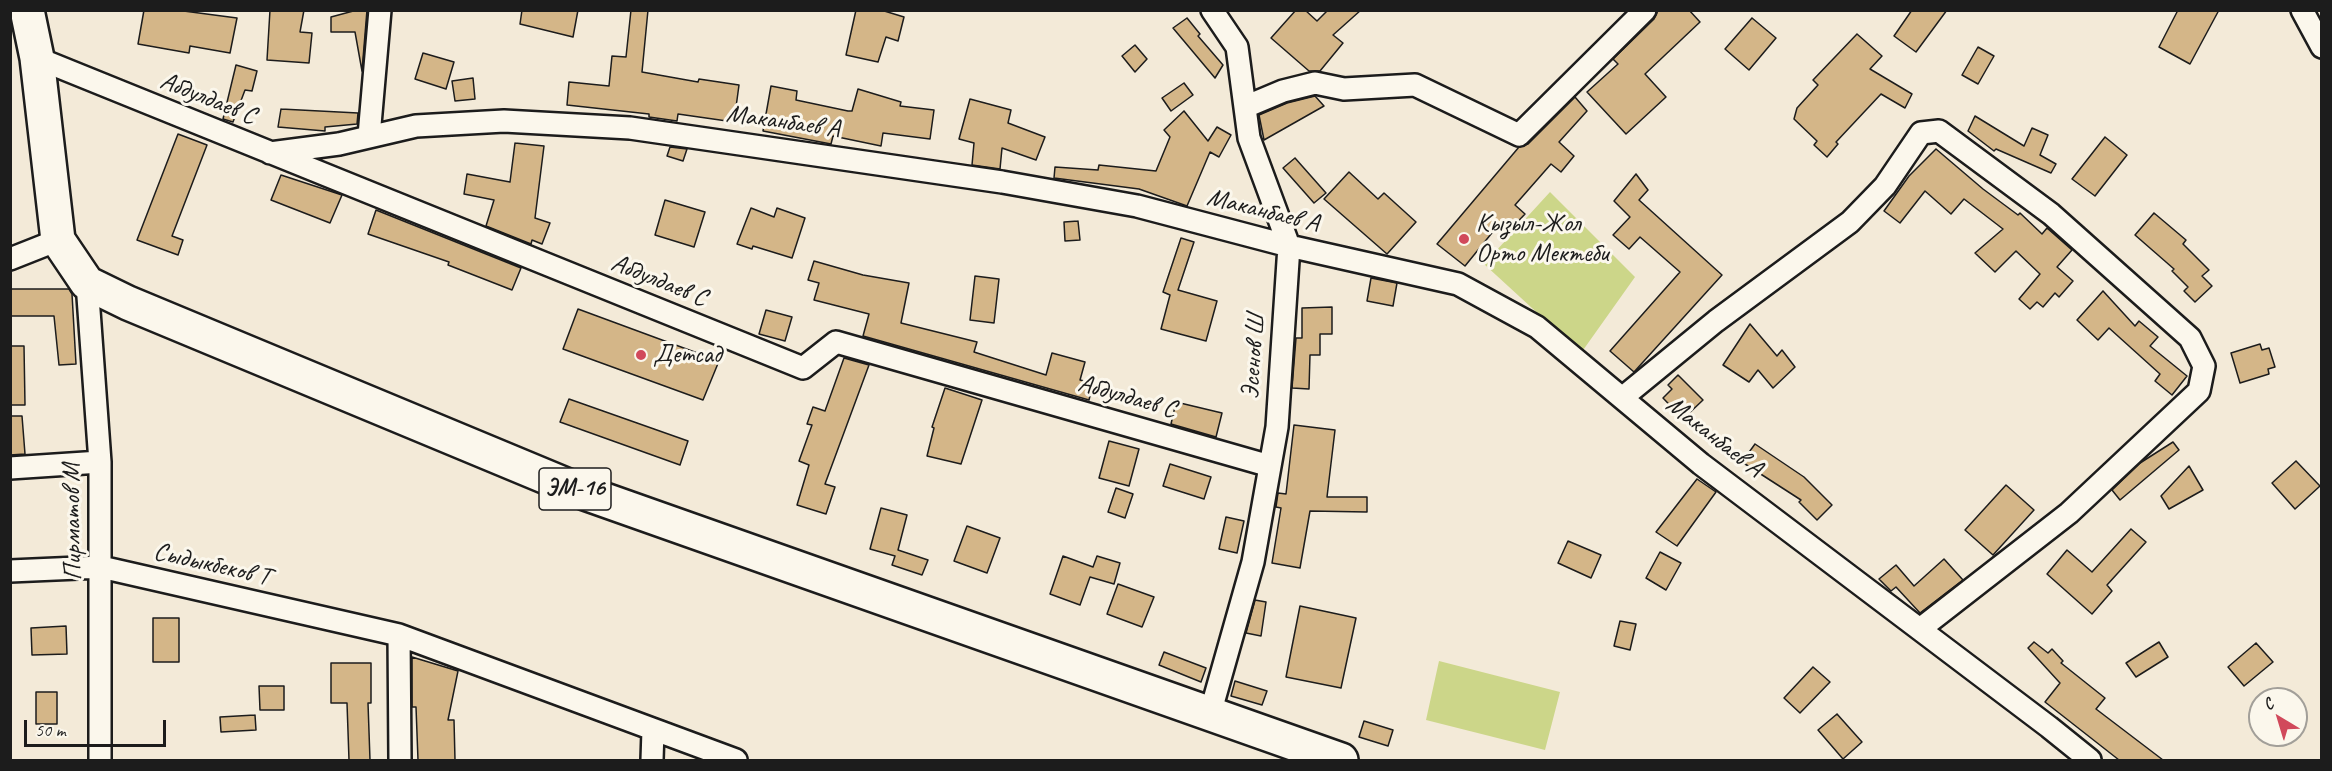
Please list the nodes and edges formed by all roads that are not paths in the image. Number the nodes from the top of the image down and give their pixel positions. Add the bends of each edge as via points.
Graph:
1 (27, 10) edge
2 (380, 10) edge
3 (1212, 10) edge
4 (1645, 10) edge
5 (2302, 10) edge
6 (2322, 47) edge
7 (37, 58) junction
8 (1245, 107) junction
9 (369, 136) junction
10 (270, 153) junction
11 (58, 240) junction
12 (1289, 246) junction
13 (10, 259) edge
14 (87, 283) junction
15 (1622, 398) junction
16 (100, 462) junction
17 (1270, 466) junction
18 (10, 468) edge
19 (101, 567) junction
20 (10, 571) edge
21 (1920, 629) junction
22 (399, 635) junction
23 (1209, 714) junction
24 (653, 730) junction
25 (99, 760) edge
26 (400, 760) edge
27 (652, 760) edge
28 (736, 760) edge
29 (1341, 760) edge
30 (2090, 760) edge

1 - 7 highway
2 - 9 street
3 - 8 street, Эсенов Ш via 1237,47
4 - 8 street via 1519,135 1415,85 1344,88 1314,83
5 - 6 street
7 - 10 street, Абдулдаев С
7 - 11 highway
8 - 12 street, Эсенов Ш via 1249,138
9 - 10 street, Маканбаев А
9 - 12 street, Маканбаев А via 416,126 504,121 630,128 991,180 1137,206
10 - 17 street, Абдулдаев С via 803,368 836,342
11 - 13 street
11 - 14 highway
12 - 15 street, Маканбаев А via 1458,284 1537,327
12 - 17 street, Эсенов Ш via 1277,427
14 - 16 street, Пирматов М
14 - 23 highway, ЭМ-16 via 585,493
15 - 21 street, Маканбаев А via 1701,464
15 - 21 street via 1748,296 1850,222 1885,186 1921,133 1939,131 2051,214 2190,338 2204,366 2199,391 2069,513
16 - 18 street
16 - 19 street, Пирматов М
17 - 23 street, Эсенов Ш via 1253,562
19 - 20 street, Сыдыкбеков Т
19 - 22 street, Сыдыкбеков Т
19 - 25 street, Пирматов М
21 - 30 street, Маканбаев А
22 - 24 street, Сыдыкбеков Т
22 - 26 street
23 - 29 highway, ЭМ-16
24 - 27 street
24 - 28 street, Сыдыкбеков Т

